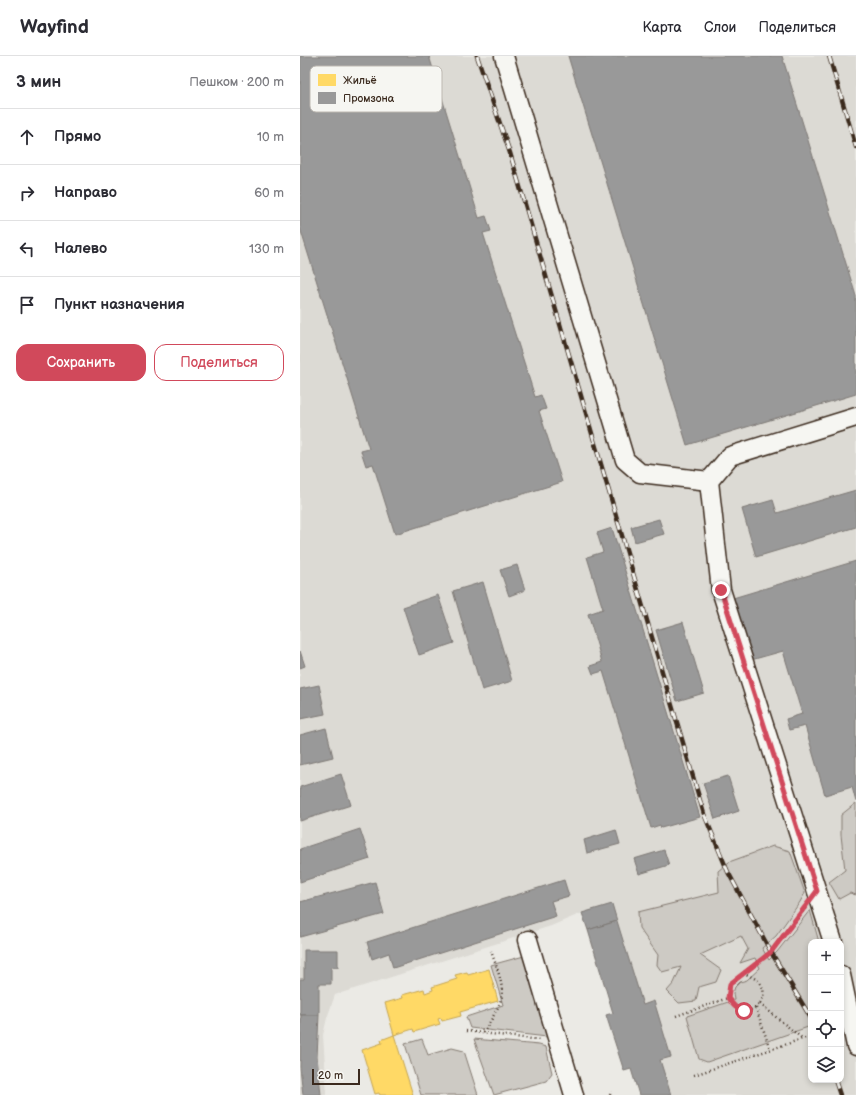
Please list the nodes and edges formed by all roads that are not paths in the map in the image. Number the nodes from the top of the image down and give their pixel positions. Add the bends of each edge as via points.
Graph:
1 (504, 56) edge
2 (856, 417) edge
3 (708, 480) junction
4 (832, 939) edge
5 (528, 940) dead end
6 (844, 989) edge
7 (856, 1046) edge
8 (574, 1095) edge

1 - 3 street via 625,460 640,473
2 - 3 street via 730,456
3 - 4 street via 721,590
5 - 8 street
6 - 7 street

